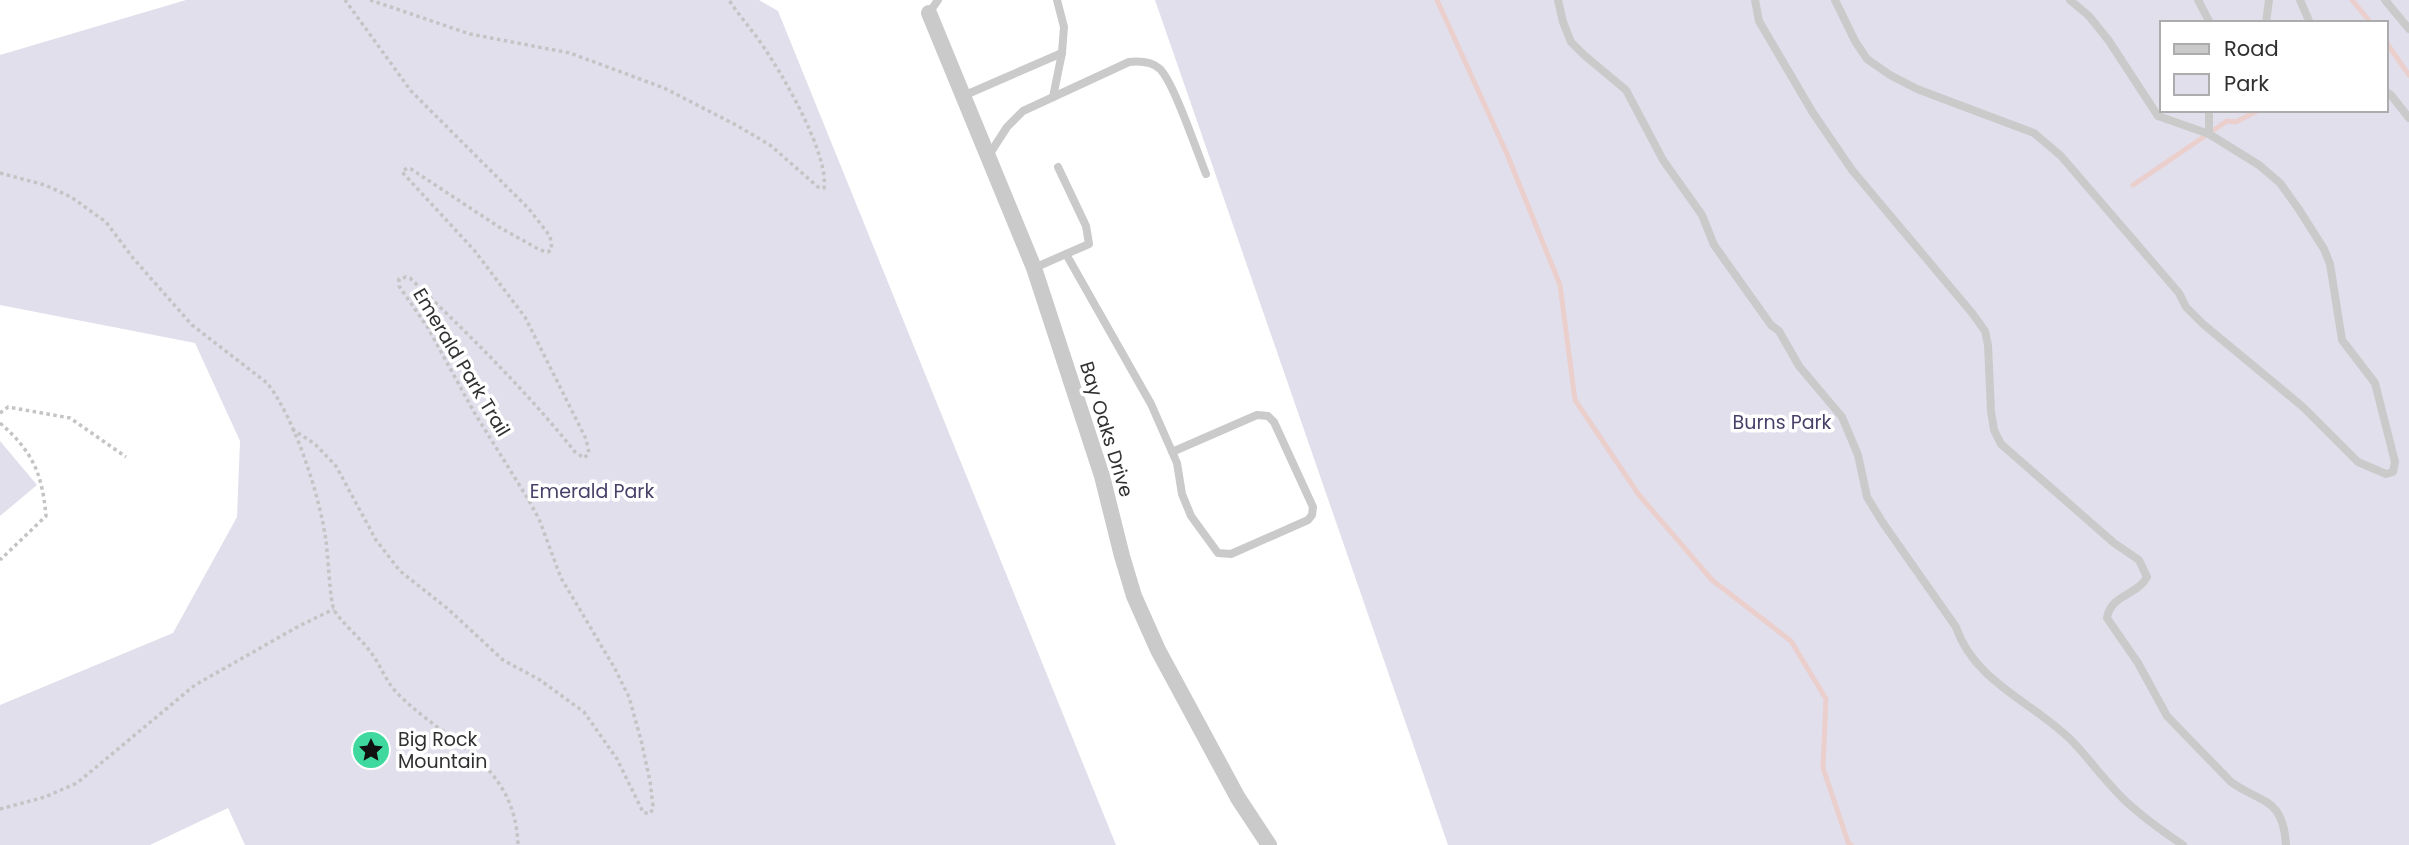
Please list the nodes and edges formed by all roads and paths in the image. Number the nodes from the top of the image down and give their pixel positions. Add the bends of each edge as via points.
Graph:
1 (345, 0) edge
2 (370, 0) edge
3 (729, 0) edge
4 (1057, 0) edge
5 (1558, 0) edge
6 (1755, 0) edge
7 (1835, 0) edge
8 (2070, 0) edge
9 (2198, 0) edge
10 (2269, 0) edge
11 (2300, 0) edge
12 (2385, 0) edge
13 (934, 7) edge
14 (2209, 21) edge
15 (2266, 21) edge
16 (2308, 21) edge
17 (2409, 29) edge
18 (1062, 53) junction
19 (2388, 93) edge
20 (963, 96) junction
21 (1053, 97) junction
22 (2210, 112) edge
23 (2409, 118) edge
24 (2209, 134) junction
25 (988, 157) junction
26 (1058, 167) dead end
27 (0, 173) edge
28 (1206, 174) dead end
29 (1066, 254) junction
30 (1034, 268) junction
31 (0, 413) edge
32 (0, 423) edge
33 (292, 429) junction
34 (1172, 452) junction
35 (126, 457) dead end
36 (0, 560) edge
37 (334, 609) junction
38 (0, 809) edge
39 (518, 845) edge
40 (1269, 845) edge
41 (2183, 845) edge
42 (2286, 845) edge

1 - 33 path, Emerald Park Trail via 411,91 529,209 550,236 552,249 540,250 411,169 402,172 474,250 524,317 586,439 589,453 584,458 458,324 410,278 399,279 399,286 428,327 539,519 561,578 629,697 648,771 651,813 642,810 617,759 584,712 503,660 400,571 376,540 336,466
2 - 3 path via 470,34 570,53 652,83 770,145 824,188 822,160 808,126 764,48
4 - 18 lane via 1064,27
5 - 41 lane via 1571,42 1626,90 1663,159 1702,215 1714,245 1779,331 1799,366 1842,417 1858,455 1867,497 1956,627 1968,653 1983,672 2073,743 2130,805
6 - 42 lane via 1759,21 1852,170 1985,331 1991,411 2001,444 2144,567 2144,583 2115,601 2107,618 2167,716 2231,782 2270,804 2279,814
7 - 24 lane via 1867,59 1890,75 2034,133 2060,156 2203,324 2303,407 2358,462 2386,474 2393,472 2395,462 2375,383 2342,340 2324,249 2280,183
8 - 24 lane via 2109,41 2158,116
9 - 14 lane
10 - 15 lane
11 - 16 lane
12 - 17 lane
13 - 20 street, Bay Oaks Drive
18 - 20 lane
18 - 21 lane
19 - 23 lane
20 - 25 street, Bay Oaks Drive
21 - 25 lane via 1023,111
21 - 28 lane via 1129,62 1159,67
22 - 24 lane
25 - 30 street, Bay Oaks Drive
26 - 29 lane via 1086,226 1089,244
27 - 33 path via 71,197 106,222 192,325 267,383
29 - 30 lane
29 - 34 lane via 1151,404
30 - 40 street, Bay Oaks Drive via 1102,476 1135,596 1158,650 1231,786
31 - 35 path via 8,407 69,418
32 - 36 path via 29,452 43,485 46,516
33 - 37 path via 324,521
34 - 34 lane via 1191,516 1219,553 1231,554 1312,515 1268,415 1257,415
37 - 38 path via 195,685 77,783
37 - 39 path via 372,653 396,693 495,775 514,813

